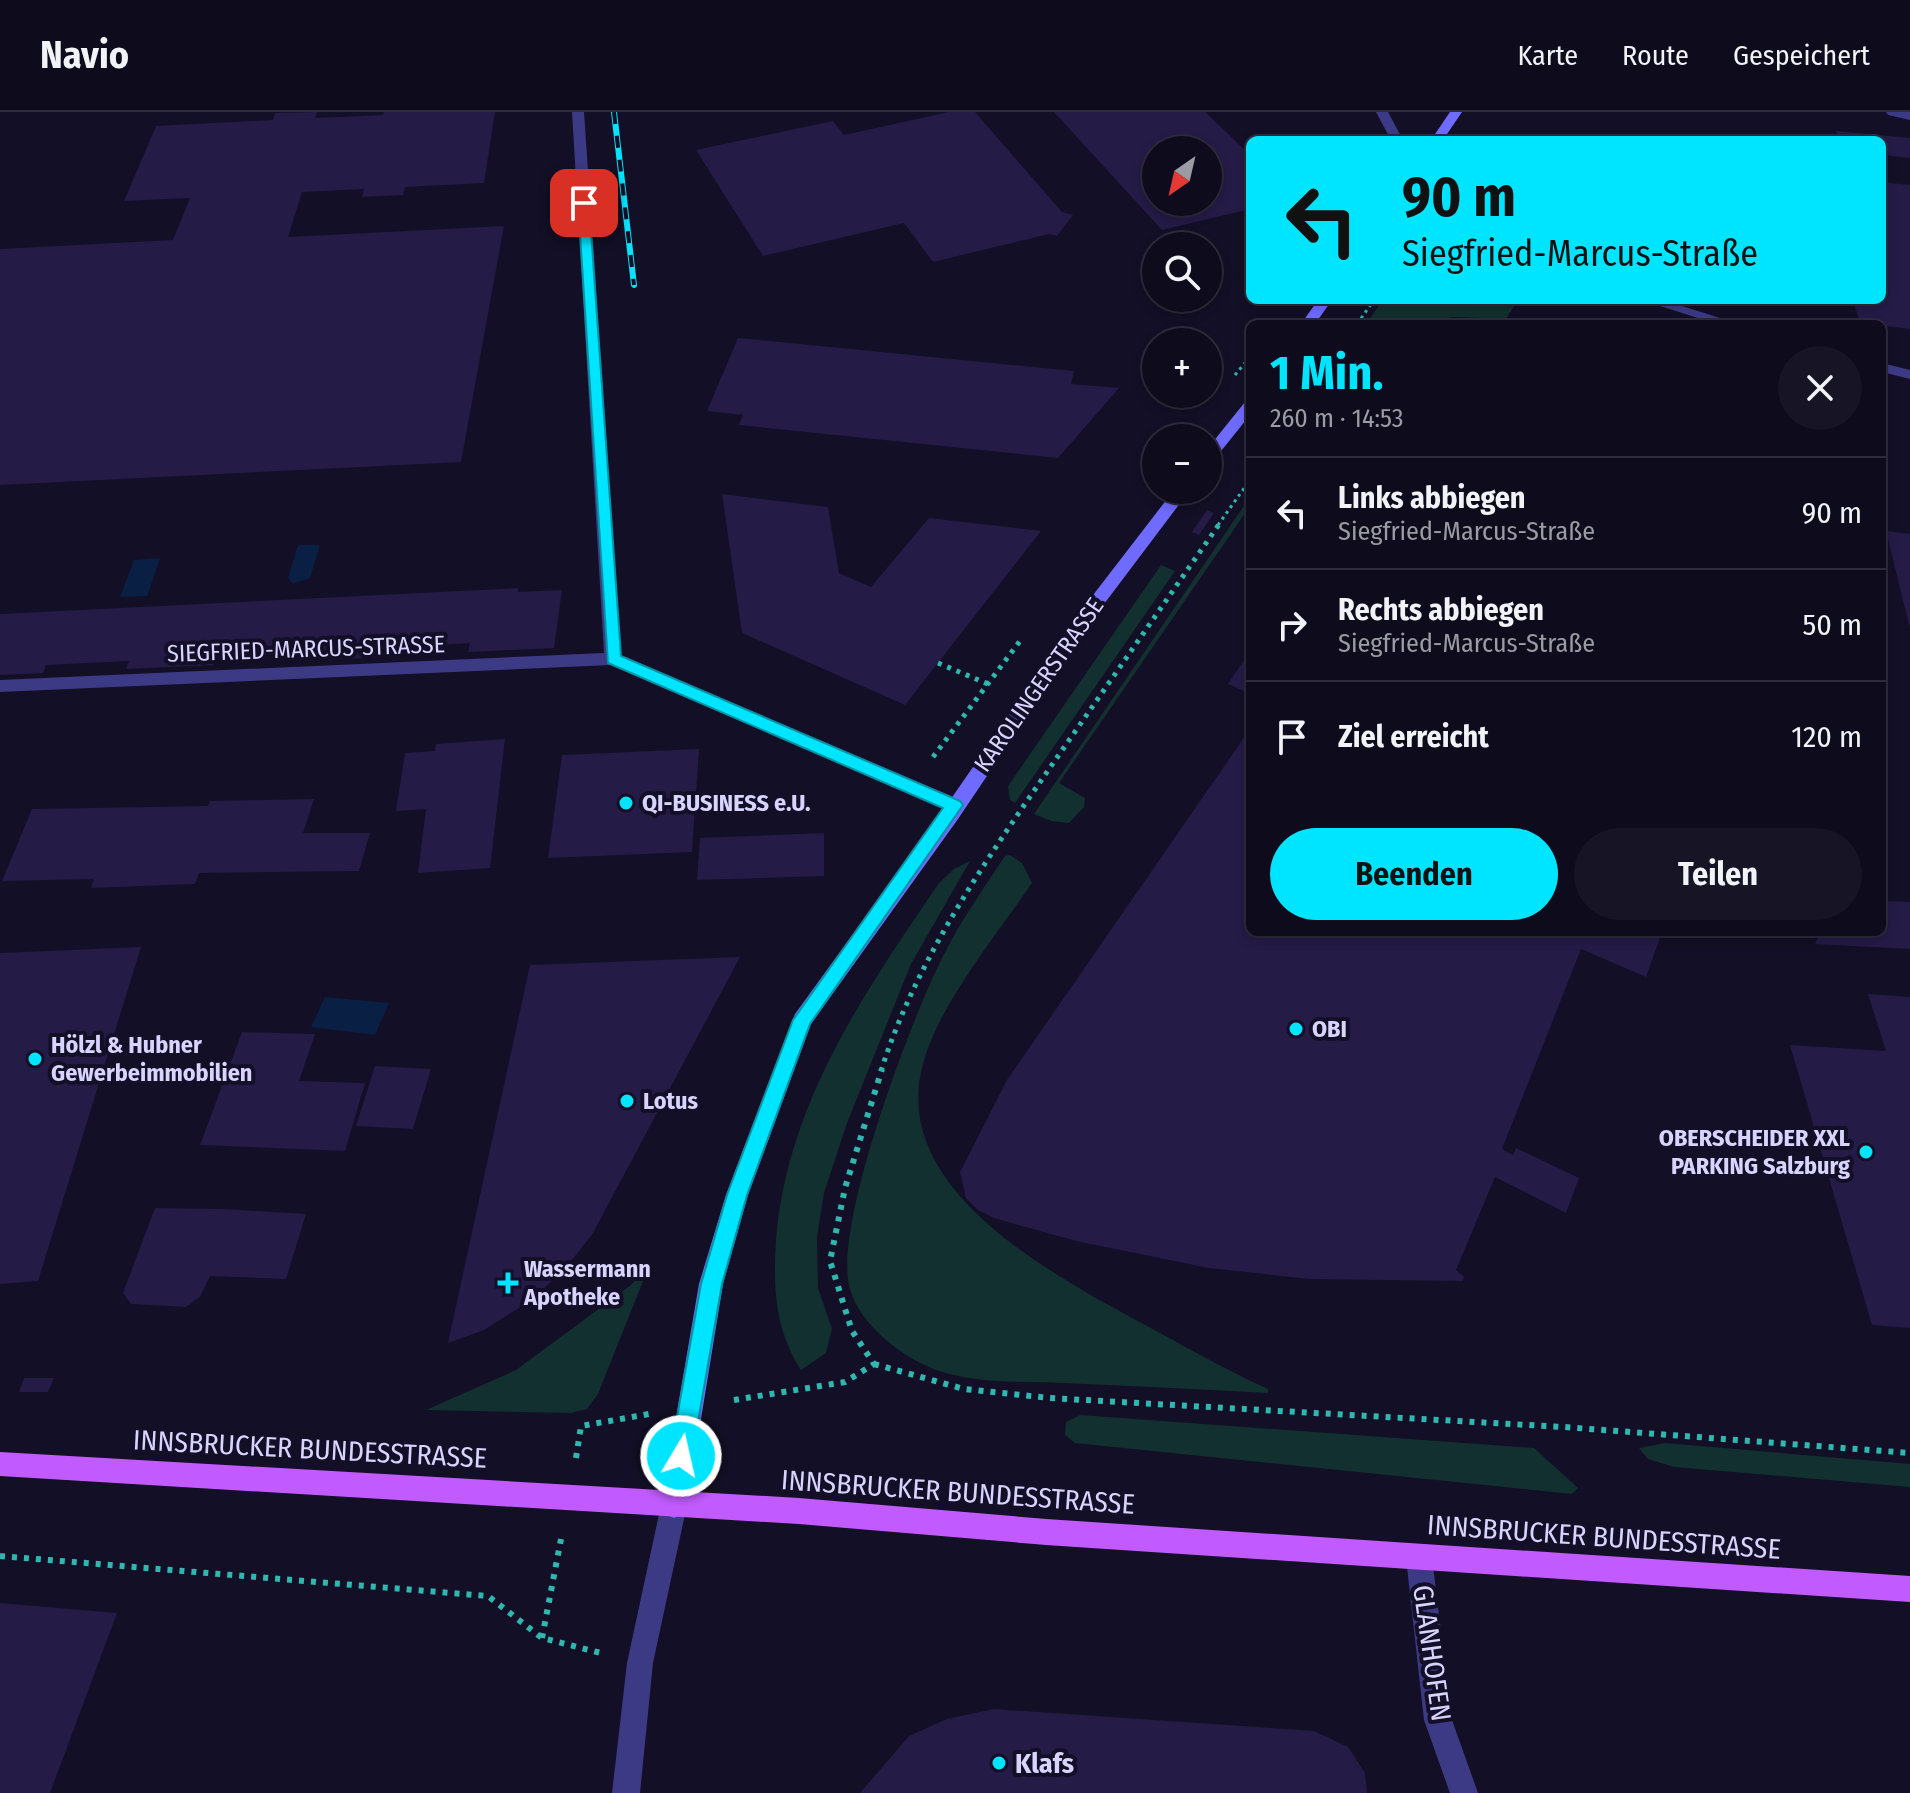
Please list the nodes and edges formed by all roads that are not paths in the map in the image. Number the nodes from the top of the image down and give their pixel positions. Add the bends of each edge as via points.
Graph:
1 (578, 112) edge
2 (1382, 112) edge
3 (1456, 112) edge
4 (1892, 112) edge
5 (1910, 116) edge
6 (1395, 136) edge
7 (1440, 136) edge
8 (1662, 304) edge
9 (1718, 320) edge
10 (1886, 368) edge
11 (1910, 375) edge
12 (1246, 410) edge
13 (1222, 440) edge
14 (1171, 504) edge
15 (613, 659) junction
16 (0, 686) edge
17 (954, 805) junction
18 (0, 1464) edge
19 (674, 1505) junction
20 (1419, 1558) junction
21 (1906, 1592) edge
22 (626, 1793) edge
23 (1464, 1793) edge

1 - 15 street
2 - 6 street
3 - 7 street
4 - 5 street
8 - 9 street
10 - 11 street
12 - 13 street
14 - 17 street, KAROLINGERSTRASSE
15 - 16 street, SIEGFRIED-MARCUS-STRASSE
15 - 17 street, SIEGFRIED-MARCUS-STRASSE
17 - 19 street, KAROLINGERSTRASSE via 802,1020 715,1269
18 - 19 main road, INNSBRUCKER BUNDESSTRASSE
19 - 20 main road, INNSBRUCKER BUNDESSTRASSE
19 - 22 street via 640,1663
20 - 21 main road, INNSBRUCKER BUNDESSTRASSE
20 - 23 street, GLANHOFEN via 1438,1720

